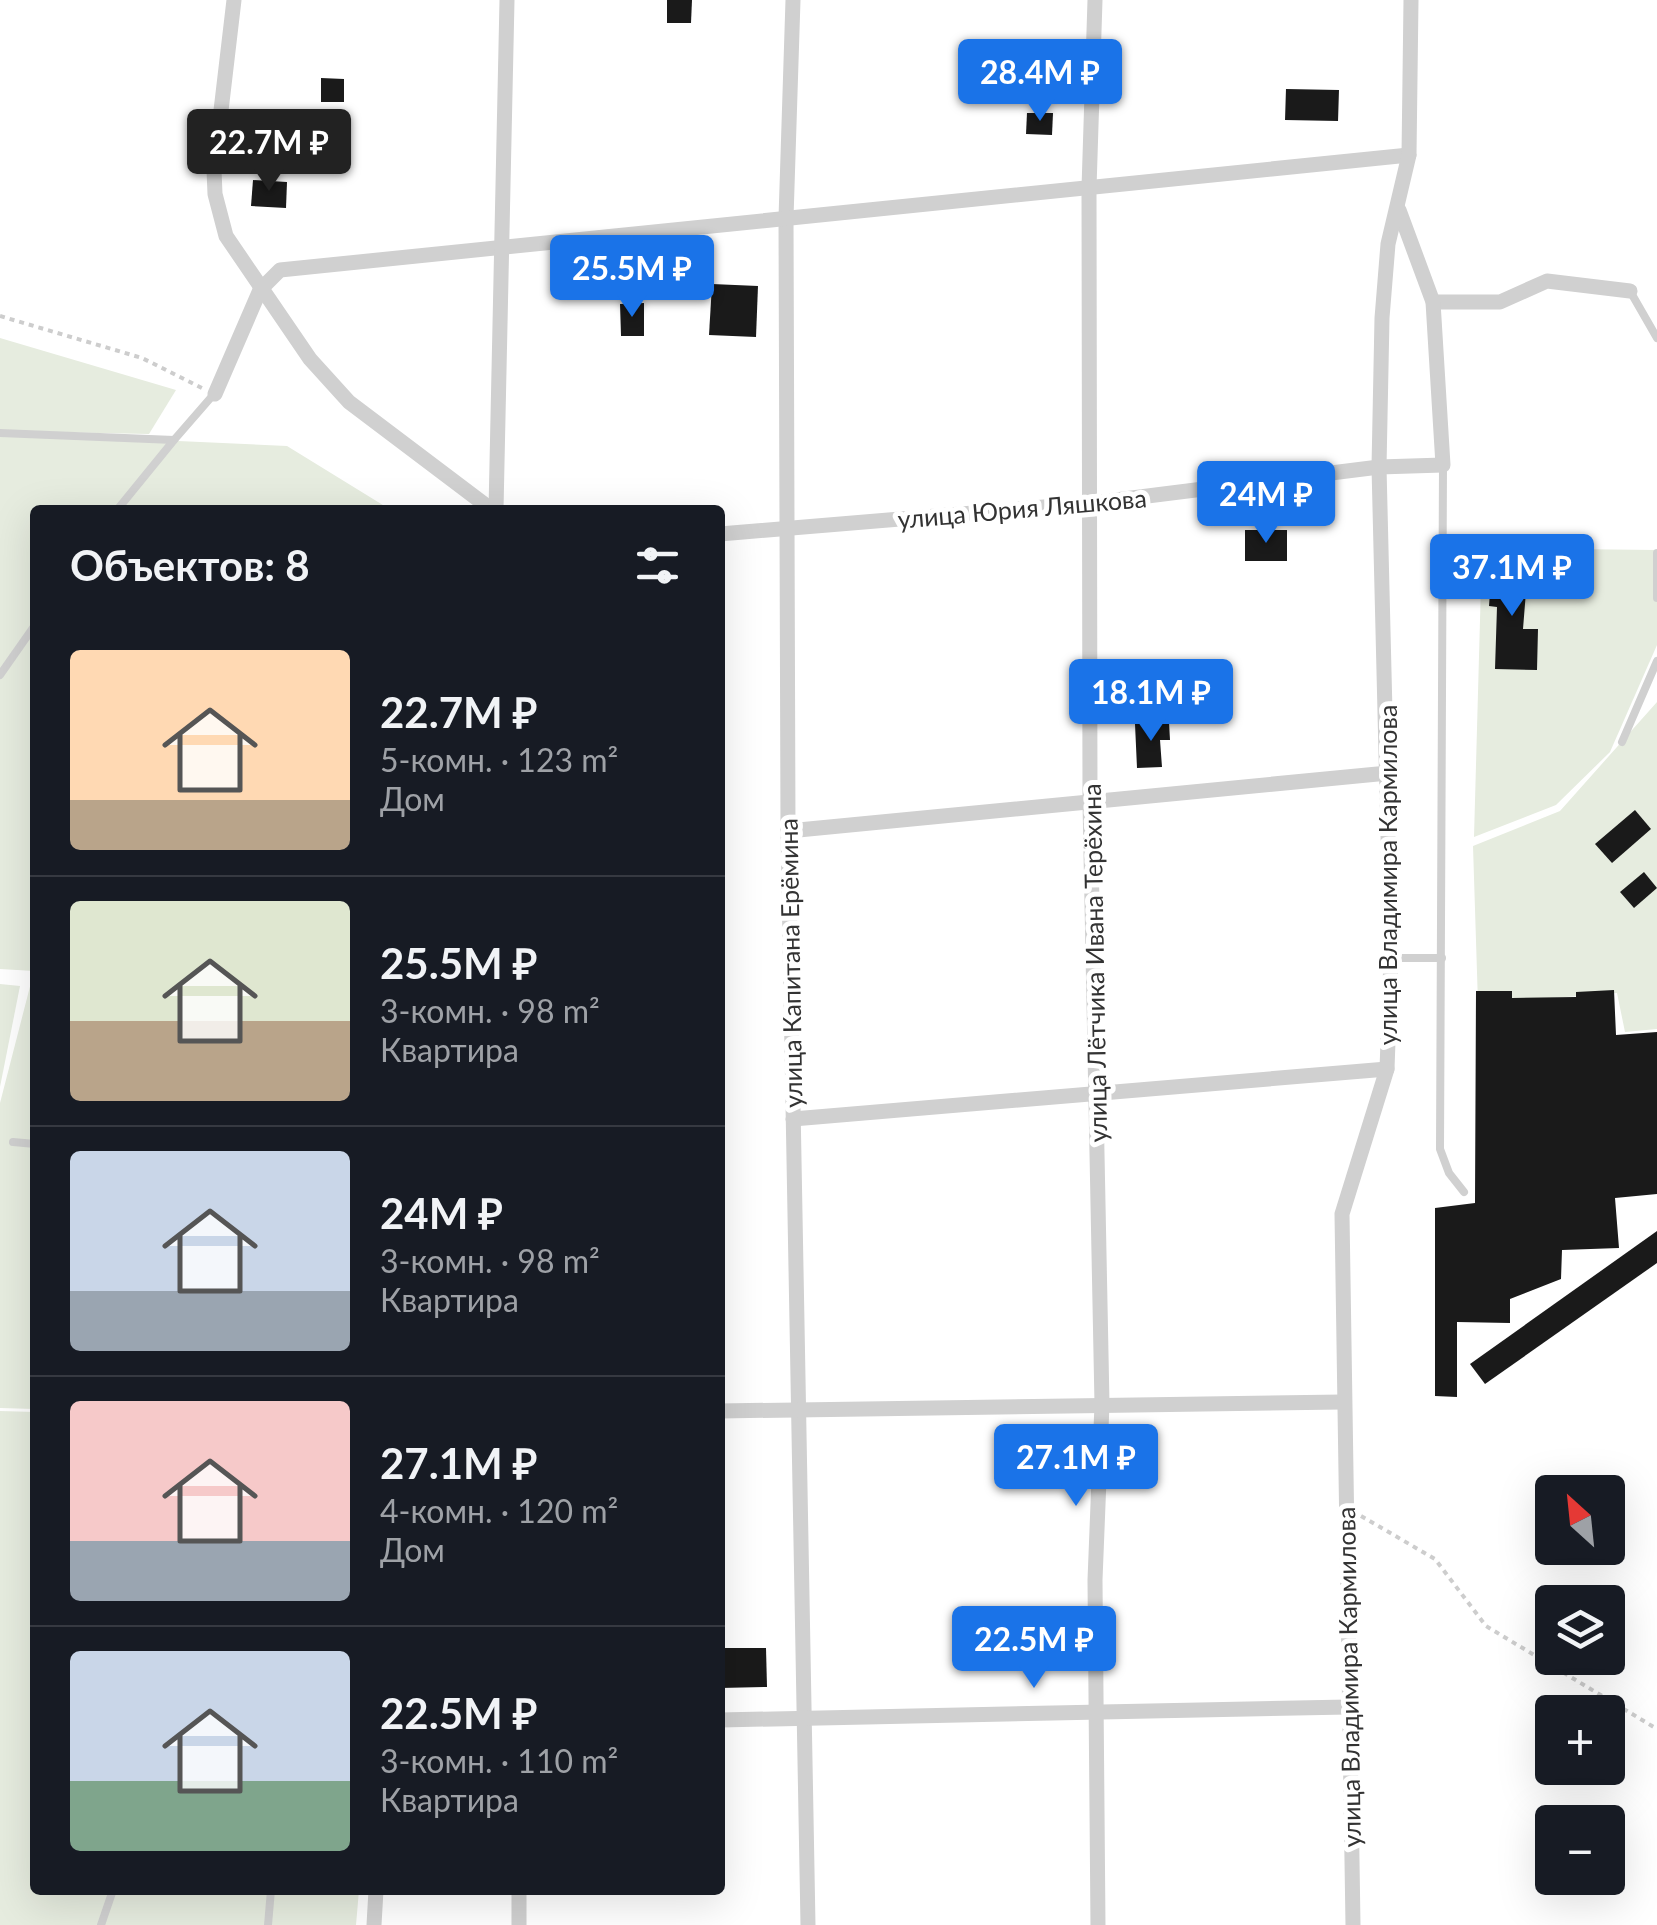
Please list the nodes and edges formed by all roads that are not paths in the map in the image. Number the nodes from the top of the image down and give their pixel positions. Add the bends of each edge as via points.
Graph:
1 (234, 0) edge
2 (508, 0) edge
3 (793, 0) edge
4 (1095, 0) edge
5 (1411, 0) edge
6 (1409, 155) junction
7 (1089, 188) junction
8 (1399, 210) junction
9 (786, 218) junction
10 (498, 247) junction
11 (260, 290) junction
12 (1630, 290) joint
13 (1433, 302) junction
14 (1657, 338) edge
15 (214, 394) joint
16 (0, 433) edge
17 (174, 440) junction
18 (1442, 465) junction
19 (1380, 466) junction
20 (1092, 503) junction
21 (120, 505) edge
22 (487, 505) edge
23 (494, 505) edge
24 (790, 529) junction
25 (725, 534) edge
26 (1657, 552) edge
27 (1657, 598) edge
28 (30, 632) edge
29 (1657, 662) edge
30 (0, 675) edge
31 (1622, 742) dead end
32 (1388, 774) junction
33 (1090, 803) junction
34 (788, 831) junction
35 (1391, 958) junction
36 (1442, 958) junction
37 (1387, 1070) junction
38 (1095, 1092) junction
39 (793, 1119) junction
40 (13, 1142) dead end
41 (30, 1144) edge
42 (1464, 1192) dead end
43 (1342, 1402) junction
44 (1102, 1404) junction
45 (725, 1411) edge
46 (800, 1411) junction
47 (1348, 1706) junction
48 (1096, 1712) junction
49 (805, 1718) junction
50 (725, 1720) edge
51 (111, 1895) edge
52 (271, 1895) edge
53 (376, 1895) edge
54 (519, 1895) edge
55 (101, 1925) edge
56 (268, 1925) edge
57 (374, 1925) edge
58 (519, 1925) edge
59 (808, 1925) edge
60 (1098, 1925) edge
61 (1353, 1925) edge

1 - 11 street via 215,194 226,236
2 - 10 street
3 - 9 street, улица Капитана Ерёмина
4 - 7 street, улица Лётчика Ивана Терёхина
5 - 6 street, улица Владимира Кармилова
6 - 7 street
6 - 8 street, улица Владимира Кармилова
7 - 9 street
7 - 20 street, улица Лётчика Ивана Терёхина
8 - 13 street
8 - 19 street, улица Владимира Кармилова via 1388,244 1382,318
9 - 10 street
9 - 24 street, улица Капитана Ерёмина
10 - 11 street via 280,270
10 - 23 street
11 - 15 street
11 - 22 street via 348,402
12 - 13 street via 1547,282 1500,302
12 - 14 lane
13 - 18 street
15 - 17 lane
16 - 17 lane
17 - 21 lane
18 - 19 street, улица Юрия Ляшкова
18 - 36 lane
19 - 20 street, улица Юрия Ляшкова
19 - 32 street, улица Владимира Кармилова
20 - 24 street, улица Юрия Ляшкова
20 - 33 street, улица Лётчика Ивана Терёхина
24 - 25 street, улица Юрия Ляшкова
24 - 34 street, улица Капитана Ерёмина
26 - 27 lane
28 - 30 lane
29 - 31 lane
32 - 33 street
32 - 35 street, улица Владимира Кармилова
33 - 34 street
33 - 38 street, улица Лётчика Ивана Терёхина
34 - 39 street, улица Капитана Ерёмина
35 - 36 lane
35 - 37 street, улица Владимира Кармилова
36 - 42 lane via 1440,1149
37 - 38 street
37 - 43 street, улица Владимира Кармилова via 1342,1214
38 - 39 street
38 - 44 street, улица Лётчика Ивана Терёхина
39 - 46 street, улица Капитана Ерёмина
40 - 41 lane
43 - 44 street
43 - 47 street, улица Владимира Кармилова
44 - 46 street
44 - 48 street, улица Лётчика Ивана Терёхина
45 - 46 street
46 - 49 street, улица Капитана Ерёмина
47 - 48 street
47 - 61 street, улица Владимира Кармилова
48 - 49 street
48 - 60 street, улица Лётчика Ивана Терёхина
49 - 50 street
49 - 59 street, улица Капитана Ерёмина
51 - 55 lane
52 - 56 lane
53 - 57 street
54 - 58 street

